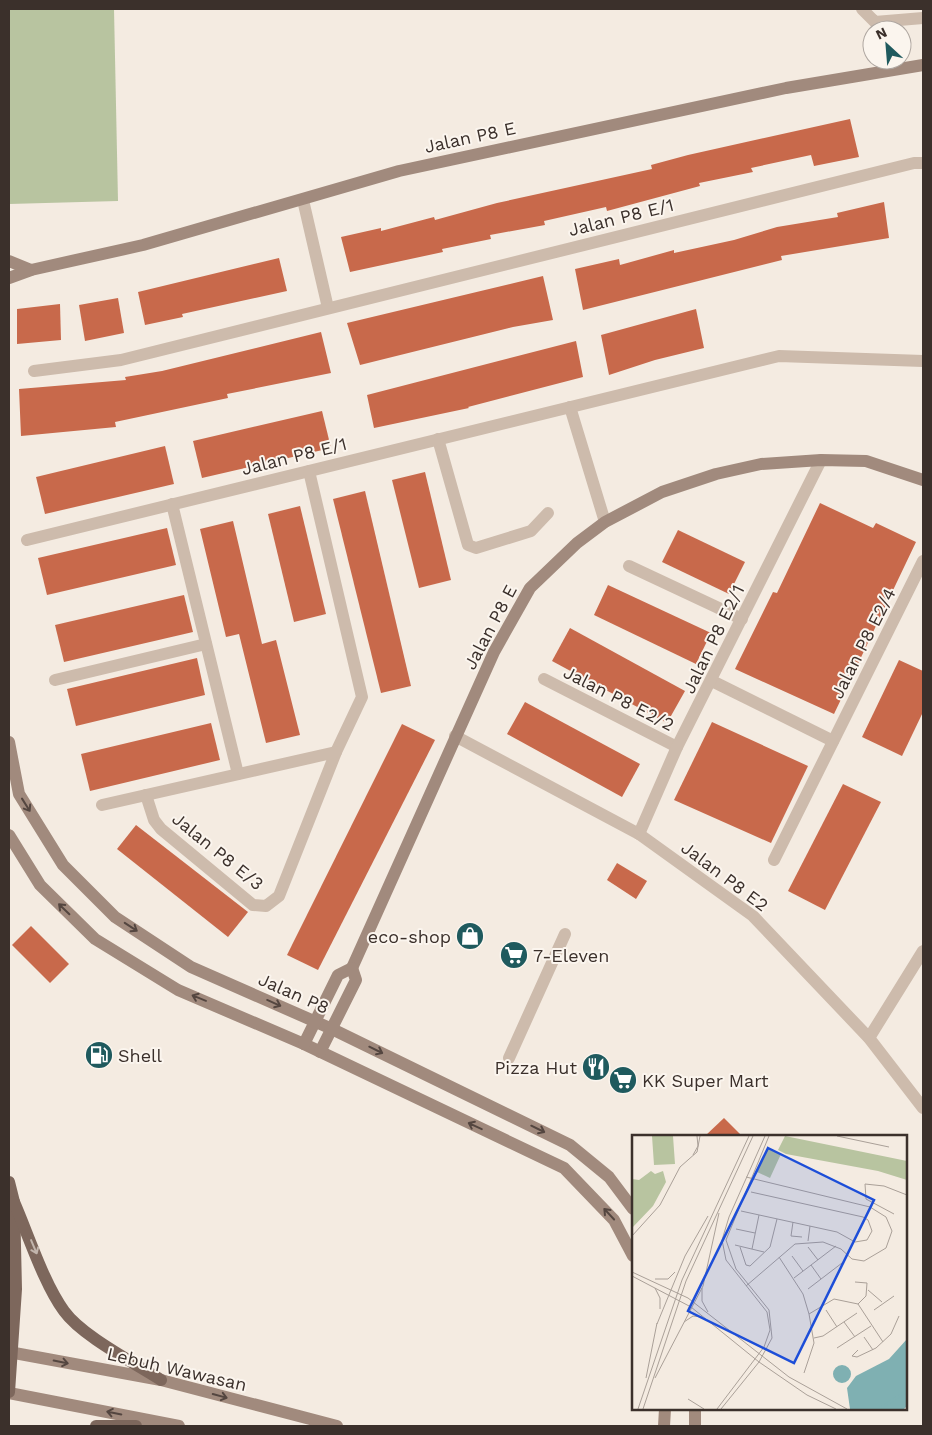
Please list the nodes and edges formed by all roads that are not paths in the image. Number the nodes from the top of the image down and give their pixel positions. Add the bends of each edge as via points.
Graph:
1 (862, 9) edge
2 (923, 18) edge
3 (923, 65) edge
4 (923, 163) edge
5 (303, 200) junction
6 (9, 261) edge
7 (31, 270) junction
8 (9, 278) edge
9 (328, 308) junction
10 (923, 360) edge
11 (34, 371) dead end
12 (570, 407) junction
13 (438, 439) junction
14 (821, 460) junction
15 (309, 471) junction
16 (923, 480) edge
17 (172, 504) junction
18 (548, 513) dead end
19 (605, 522) junction
20 (27, 540) dead end
21 (923, 561) edge
22 (629, 566) dead end
23 (742, 618) junction
24 (206, 644) junction
25 (544, 679) dead end
26 (55, 680) dead end
27 (712, 681) junction
28 (455, 736) junction
29 (834, 741) junction
30 (9, 742) edge
31 (677, 747) junction
32 (336, 752) junction
33 (238, 774) junction
34 (146, 795) junction
35 (102, 805) dead end
36 (639, 834) junction
37 (9, 835) edge
38 (774, 860) dead end
39 (565, 934) dead end
40 (923, 951) edge
41 (352, 968) junction
42 (315, 1021) junction
43 (332, 1029) junction
44 (869, 1038) junction
45 (304, 1044) junction
46 (320, 1052) junction
47 (509, 1058) dead end
48 (923, 1108) edge
49 (9, 1182) edge
50 (14, 1202) junction
51 (632, 1208) edge
52 (632, 1254) edge
53 (11, 1352) edge
54 (161, 1380) junction
55 (9, 1392) edge
56 (665, 1410) edge
57 (695, 1410) edge
58 (96, 1426) edge
59 (136, 1426) edge
60 (179, 1426) edge
61 (337, 1426) edge
62 (664, 1426) edge
63 (696, 1426) edge

1 - 2 street via 875,22
3 - 5 street, Jalan P8 E via 786,88 505,147 399,171
4 - 9 street, Jalan P8 E/1
5 - 7 street, Jalan P8 E via 143,245
5 - 9 street
6 - 7 street
7 - 8 street, Jalan P8 E
9 - 11 street, Jalan P8 E/1 via 120,360
10 - 12 street, Jalan P8 E/1 via 779,356
12 - 13 street, Jalan P8 E/1
12 - 19 street
13 - 15 street, Jalan P8 E/1
13 - 18 street via 468,545 476,548 531,531
14 - 16 street, Jalan P8 E via 866,461
14 - 19 street, Jalan P8 E via 761,464 716,474 662,492
14 - 23 street, Jalan P8 E2/1
15 - 17 street, Jalan P8 E/1
15 - 32 street, Jalan P8 E/3 via 362,697
17 - 20 street, Jalan P8 E/1
17 - 24 street
19 - 28 street, Jalan P8 E via 577,543 530,588 494,652
21 - 29 street, Jalan P8 E2/4
22 - 23 street
23 - 27 street, Jalan P8 E2/1
24 - 26 street
24 - 33 street
25 - 31 street, Jalan P8 E2/2
27 - 29 street
27 - 31 street, Jalan P8 E2/1
28 - 36 street, Jalan P8 E2
28 - 41 street, Jalan P8 E
29 - 38 street, Jalan P8 E2/4
30 -> 42 street, Jalan P8 via 19,794 63,865 115,917 191,966
31 - 36 street, Jalan P8 E2/1
32 - 33 street, Jalan P8 E/3
32 - 34 street, Jalan P8 E/3 via 279,896 266,906 253,905 161,829 154,820
33 - 34 street, Jalan P8 E/3
34 - 35 street, Jalan P8 E/3
36 - 44 street, Jalan P8 E2 via 753,916
45 -> 37 street via 178,990 95,939 40,885
39 - 47 street
40 - 44 street
41 - 42 street via 338,975
41 - 43 street via 356,980
42 - 43 street, Jalan P8
42 - 45 street
43 - 46 street
43 -> 51 street, Jalan P8 via 570,1145 608,1177
44 - 48 street, Jalan P8 E2
45 - 46 street
52 -> 46 street via 614,1220 564,1168
49 - 50 main road
50 - 53 main road via 16,1289
50 -> 54 main road via 64,1312 78,1326
53 -> 54 street, Lebuh Wawasan
53 - 55 main road
54 -> 61 street, Lebuh Wawasan
60 -> 55 street
56 - 62 street
57 - 63 street
58 - 59 main road

